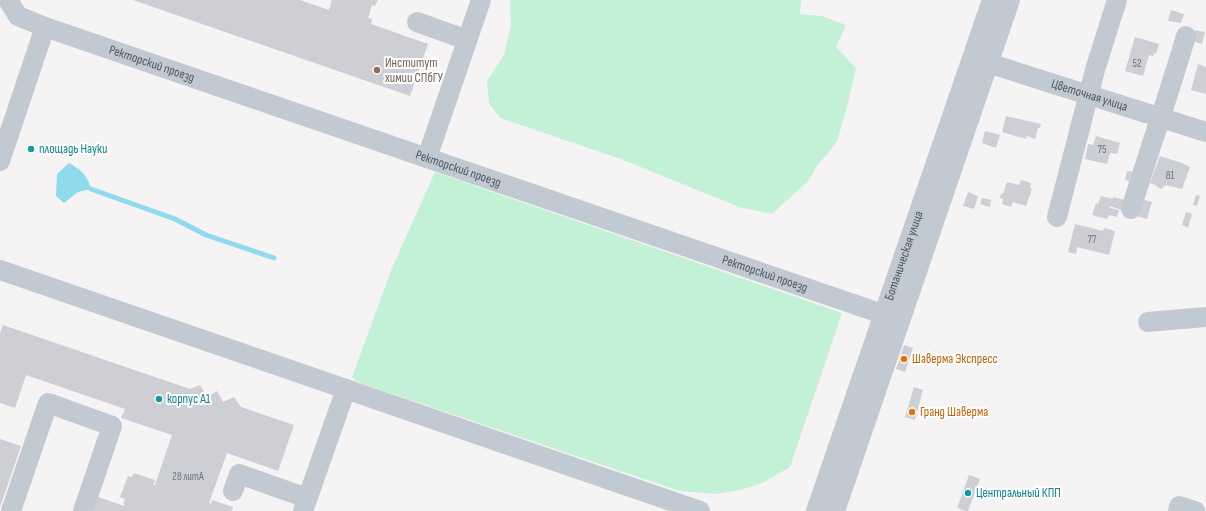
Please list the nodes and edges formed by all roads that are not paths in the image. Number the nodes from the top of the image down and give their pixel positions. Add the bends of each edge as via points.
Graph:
1 (481, 0) edge
2 (992, 0) edge
3 (1010, 0) edge
4 (1117, 0) edge
5 (13, 8) edge
6 (417, 22) dead end
7 (45, 27) junction
8 (1186, 36) dead end
9 (467, 40) junction
10 (980, 61) junction
11 (1088, 94) junction
12 (1160, 117) junction
13 (1206, 132) edge
14 (427, 158) junction
15 (0, 161) edge
16 (1130, 208) dead end
17 (1057, 217) dead end
18 (0, 270) edge
19 (892, 317) junction
20 (1206, 317) edge
21 (1148, 322) dead end
22 (346, 389) junction
23 (233, 491) dead end
24 (305, 505) edge
25 (11, 511) edge
26 (83, 511) edge
27 (700, 511) edge
28 (816, 511) edge
29 (835, 511) edge
30 (1178, 511) edge
31 (1195, 511) edge

1 - 9 street
2 - 10 street, Ботаническая улица
3 - 10 street, Ботаническая улица
4 - 11 street
5 - 7 street, Ректорский проезд
6 - 9 street
7 - 14 street, Ректорский проезд
7 - 15 street
8 - 12 street
9 - 14 street
10 - 11 street, Цветочная улица
10 - 19 street, Ботаническая улица
11 - 12 street, Цветочная улица
11 - 17 street
12 - 13 street, Цветочная улица
12 - 16 street
14 - 19 street, Ректорский проезд
18 - 22 street
19 - 28 street, Ботаническая улица
19 - 29 street, Ботаническая улица
20 - 21 street
22 - 24 street
22 - 27 street
23 - 24 street via 239,474
25 - 26 street via 48,403 112,426
30 - 31 street via 1179,506

